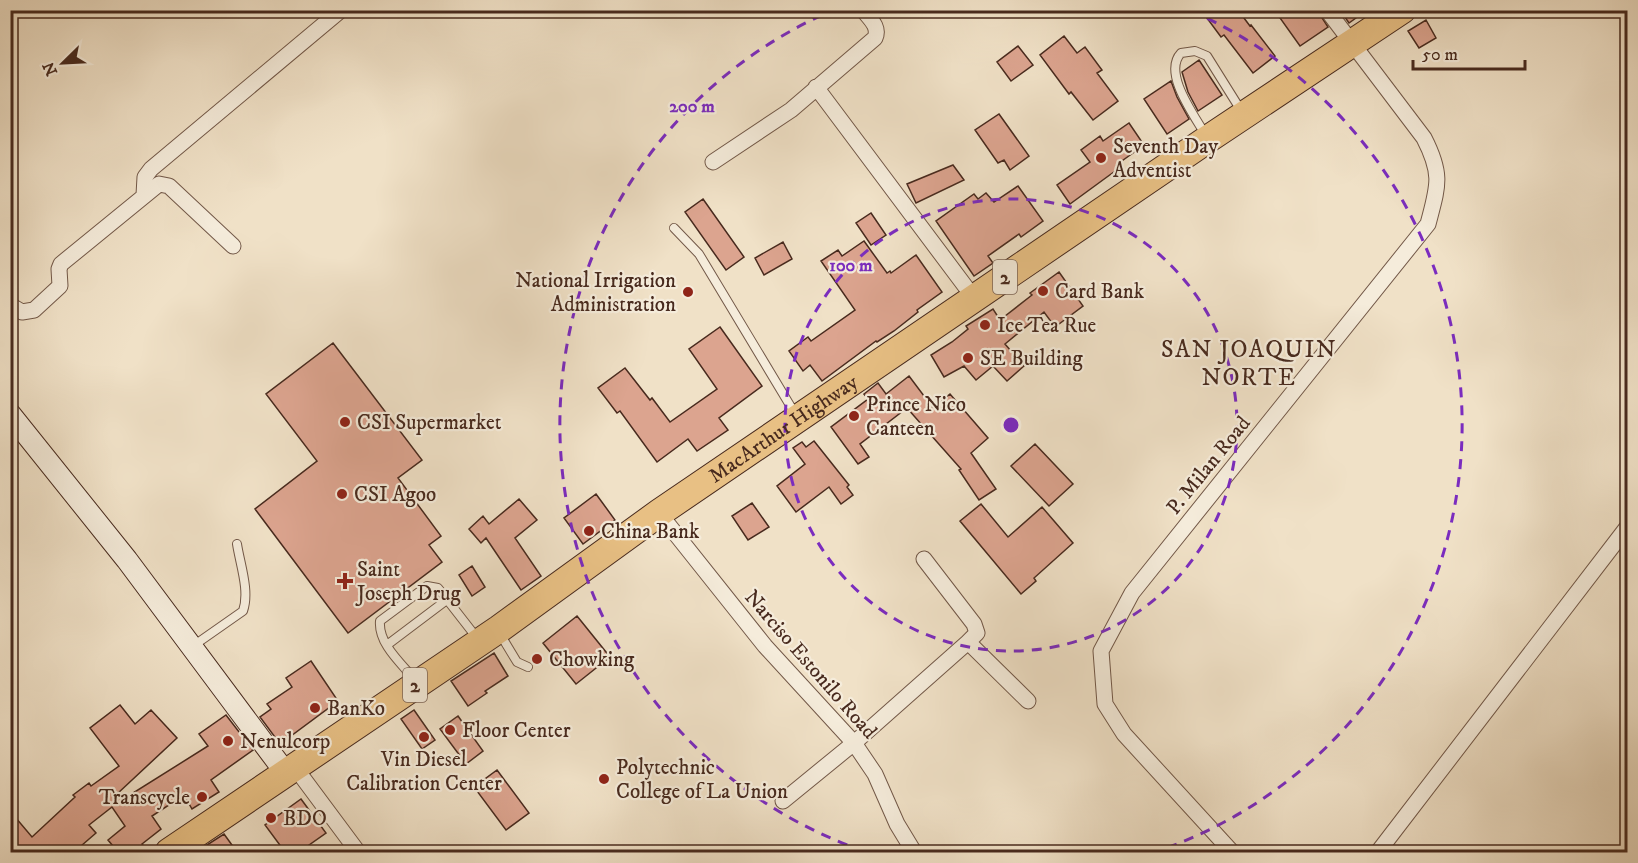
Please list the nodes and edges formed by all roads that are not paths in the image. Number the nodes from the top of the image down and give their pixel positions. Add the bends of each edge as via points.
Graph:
1 (341, 10) edge
2 (863, 10) edge
3 (1327, 10) edge
4 (1402, 10) edge
5 (1353, 42) junction
6 (816, 87) junction
7 (1244, 116) junction
8 (1208, 139) junction
9 (713, 162) dead end
10 (144, 195) junction
11 (674, 228) dead end
12 (233, 246) dead end
13 (974, 298) junction
14 (10, 304) edge
15 (10, 414) edge
16 (800, 417) junction
17 (659, 513) junction
18 (1628, 526) edge
19 (237, 544) dead end
20 (924, 559) dead end
21 (447, 599) junction
22 (490, 636) junction
23 (968, 642) junction
24 (387, 645) junction
25 (192, 647) junction
26 (528, 667) dead end
27 (418, 683) junction
28 (1028, 701) dead end
29 (854, 743) junction
30 (289, 769) junction
31 (783, 801) dead end
32 (169, 852) edge
33 (358, 852) edge
34 (914, 852) edge
35 (1232, 852) edge
36 (1378, 852) edge

1 - 10 street via 151,169 145,177
2 - 6 street via 876,26 875,38
3 - 5 street, P. Milan Road
4 - 5 highway, MacArthur Highway / 2
5 - 7 highway, MacArthur Highway / 2
5 - 35 street, P. Milan Road via 1424,138 1434,158 1438,186 1428,224 1132,593 1101,651 1105,704 1124,734
6 - 9 street via 791,110
6 - 13 street
7 - 8 highway, MacArthur Highway / 2
7 - 8 lane via 1207,56 1195,51 1181,53 1175,64 1179,86
8 - 13 highway, MacArthur Highway / 2
10 - 12 street via 159,184 169,186
10 - 14 street via 61,264 58,290 34,310 22,312
11 - 16 lane via 699,254
13 - 16 highway, MacArthur Highway / 2
15 - 25 street
16 - 17 highway, MacArthur Highway / 2
17 - 22 highway, MacArthur Highway / 2
17 - 29 street, Narciso Estonilo Road via 765,646
18 - 36 street
19 - 25 lane via 245,590 243,611
20 - 23 street via 975,624 977,633
21 - 22 lane
21 - 24 lane
21 - 24 lane via 438,588 427,586 380,621
22 - 26 lane via 502,640 517,662
22 - 27 highway, MacArthur Highway / 2
23 - 28 street
23 - 29 street
24 - 27 lane
25 - 30 street
27 - 30 highway, MacArthur Highway / 2
29 - 31 street
29 - 34 street, Narciso Estonilo Road via 875,774
30 - 32 highway, MacArthur Highway / 2
30 - 33 street

